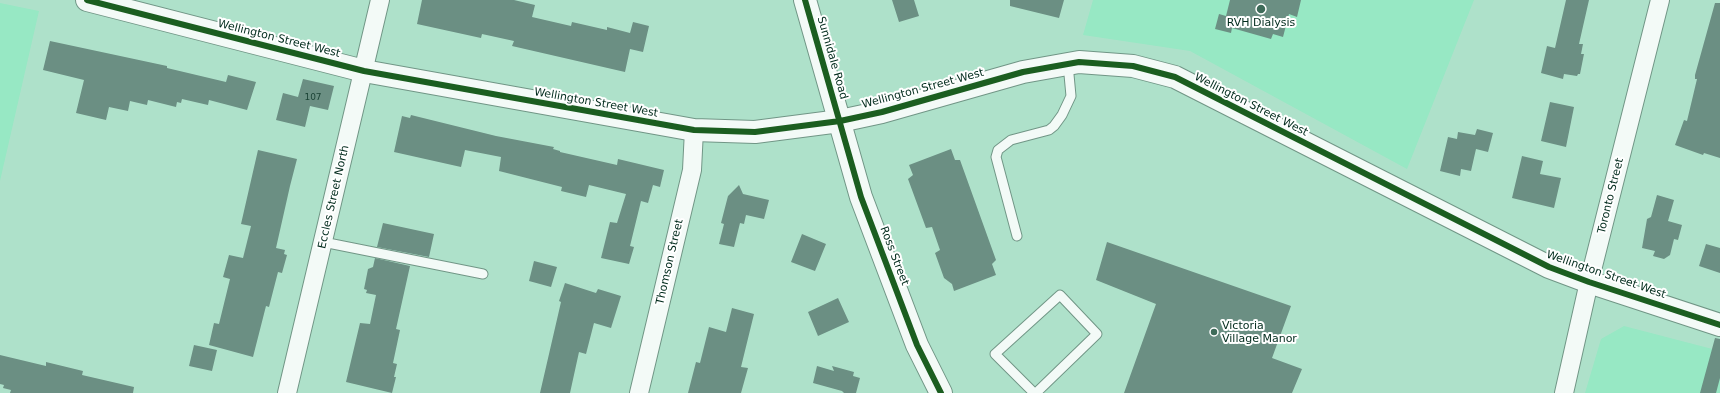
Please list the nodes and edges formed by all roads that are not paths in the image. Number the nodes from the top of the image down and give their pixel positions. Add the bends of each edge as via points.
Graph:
1 (87, 0) edge
2 (380, 0) edge
3 (805, 0) edge
4 (1660, 0) edge
5 (1068, 64) junction
6 (364, 71) junction
7 (840, 121) junction
8 (694, 130) junction
9 (1017, 236) dead end
10 (323, 242) junction
11 (483, 274) dead end
12 (1589, 282) junction
13 (1720, 325) edge
14 (287, 393) edge
15 (639, 393) edge
16 (941, 393) edge
17 (1035, 393) edge
18 (1564, 393) edge

1 - 6 street, Wellington Street West
2 - 6 street, Eccles Street North
3 - 7 street, Sunnidale Road
4 - 12 street, Toronto Street
5 - 7 street, Wellington Street West via 1023,72 882,112
5 - 9 lane via 1071,96 1054,126 1049,130 1011,140 998,150 996,157
5 - 12 street, Wellington Street West via 1079,62 1133,66 1175,77 1549,267
6 - 8 street, Wellington Street West
6 - 10 street, Eccles Street North
7 - 8 street, Wellington Street West via 755,132
7 - 16 street, Ross Street via 860,197 917,345
8 - 15 street, Thomson Street via 692,170
10 - 11 lane
10 - 14 street, Eccles Street North
12 - 13 street, Wellington Street West
12 - 18 street, Toronto Street
17 - 17 lane via 1097,334 1060,295 995,354

